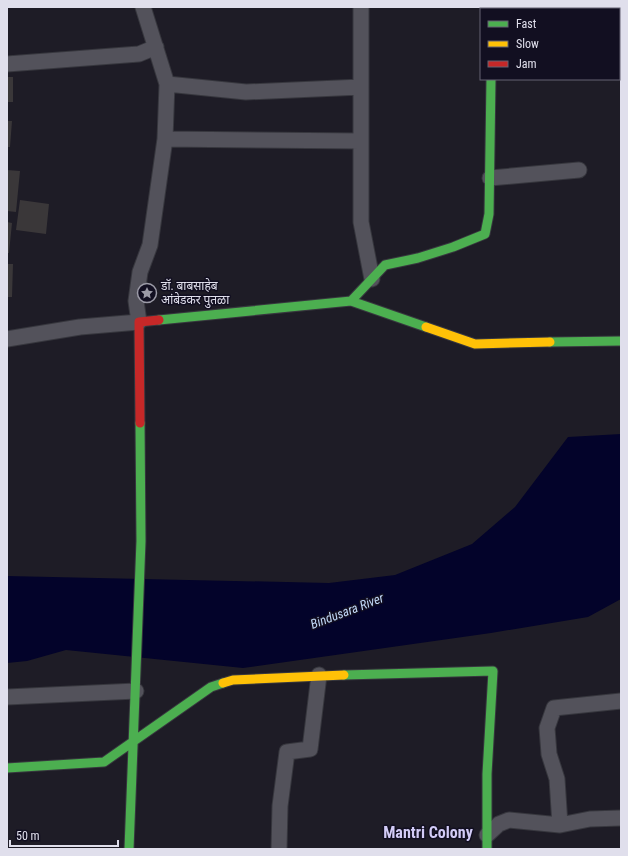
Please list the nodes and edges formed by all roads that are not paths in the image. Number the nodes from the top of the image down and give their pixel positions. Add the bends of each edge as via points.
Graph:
1 (144, 7) edge
2 (361, 7) edge
3 (156, 47) junction
4 (7, 64) edge
5 (491, 80) edge
6 (167, 84) junction
7 (361, 87) junction
8 (166, 139) junction
9 (360, 141) junction
10 (579, 170) dead end
11 (490, 178) junction
12 (372, 279) junction
13 (351, 301) junction
14 (139, 322) junction
15 (7, 339) edge
16 (621, 341) edge
17 (319, 675) junction
18 (136, 691) junction
19 (7, 697) edge
20 (621, 701) edge
21 (134, 741) junction
22 (7, 768) edge
23 (621, 818) edge
24 (560, 825) junction
25 (487, 842) edge
26 (129, 849) edge
27 (279, 849) edge

1 - 3 street
2 - 7 street
3 - 4 street via 139,54
3 - 6 street
5 - 11 main road
6 - 7 street via 246,92
6 - 8 street
7 - 9 street
8 - 9 street
8 - 14 street via 150,245 140,272 136,301
9 - 12 street via 361,222
10 - 11 street
11 - 12 main road via 489,214 485,234 460,245 385,265
12 - 13 main road
13 - 14 main road
13 - 16 main road via 475,344
14 - 15 street via 80,326
14 - 18 main road via 141,541
17 - 21 main road via 233,680 211,687
17 - 25 main road via 493,671 487,774
17 - 27 street via 310,749 287,752 280,806
18 - 19 street
18 - 21 main road
20 - 24 street via 554,708 547,728 549,754 557,779
21 - 22 main road via 104,762
21 - 26 main road
23 - 24 street via 590,819
24 - 25 street via 509,820 499,824

